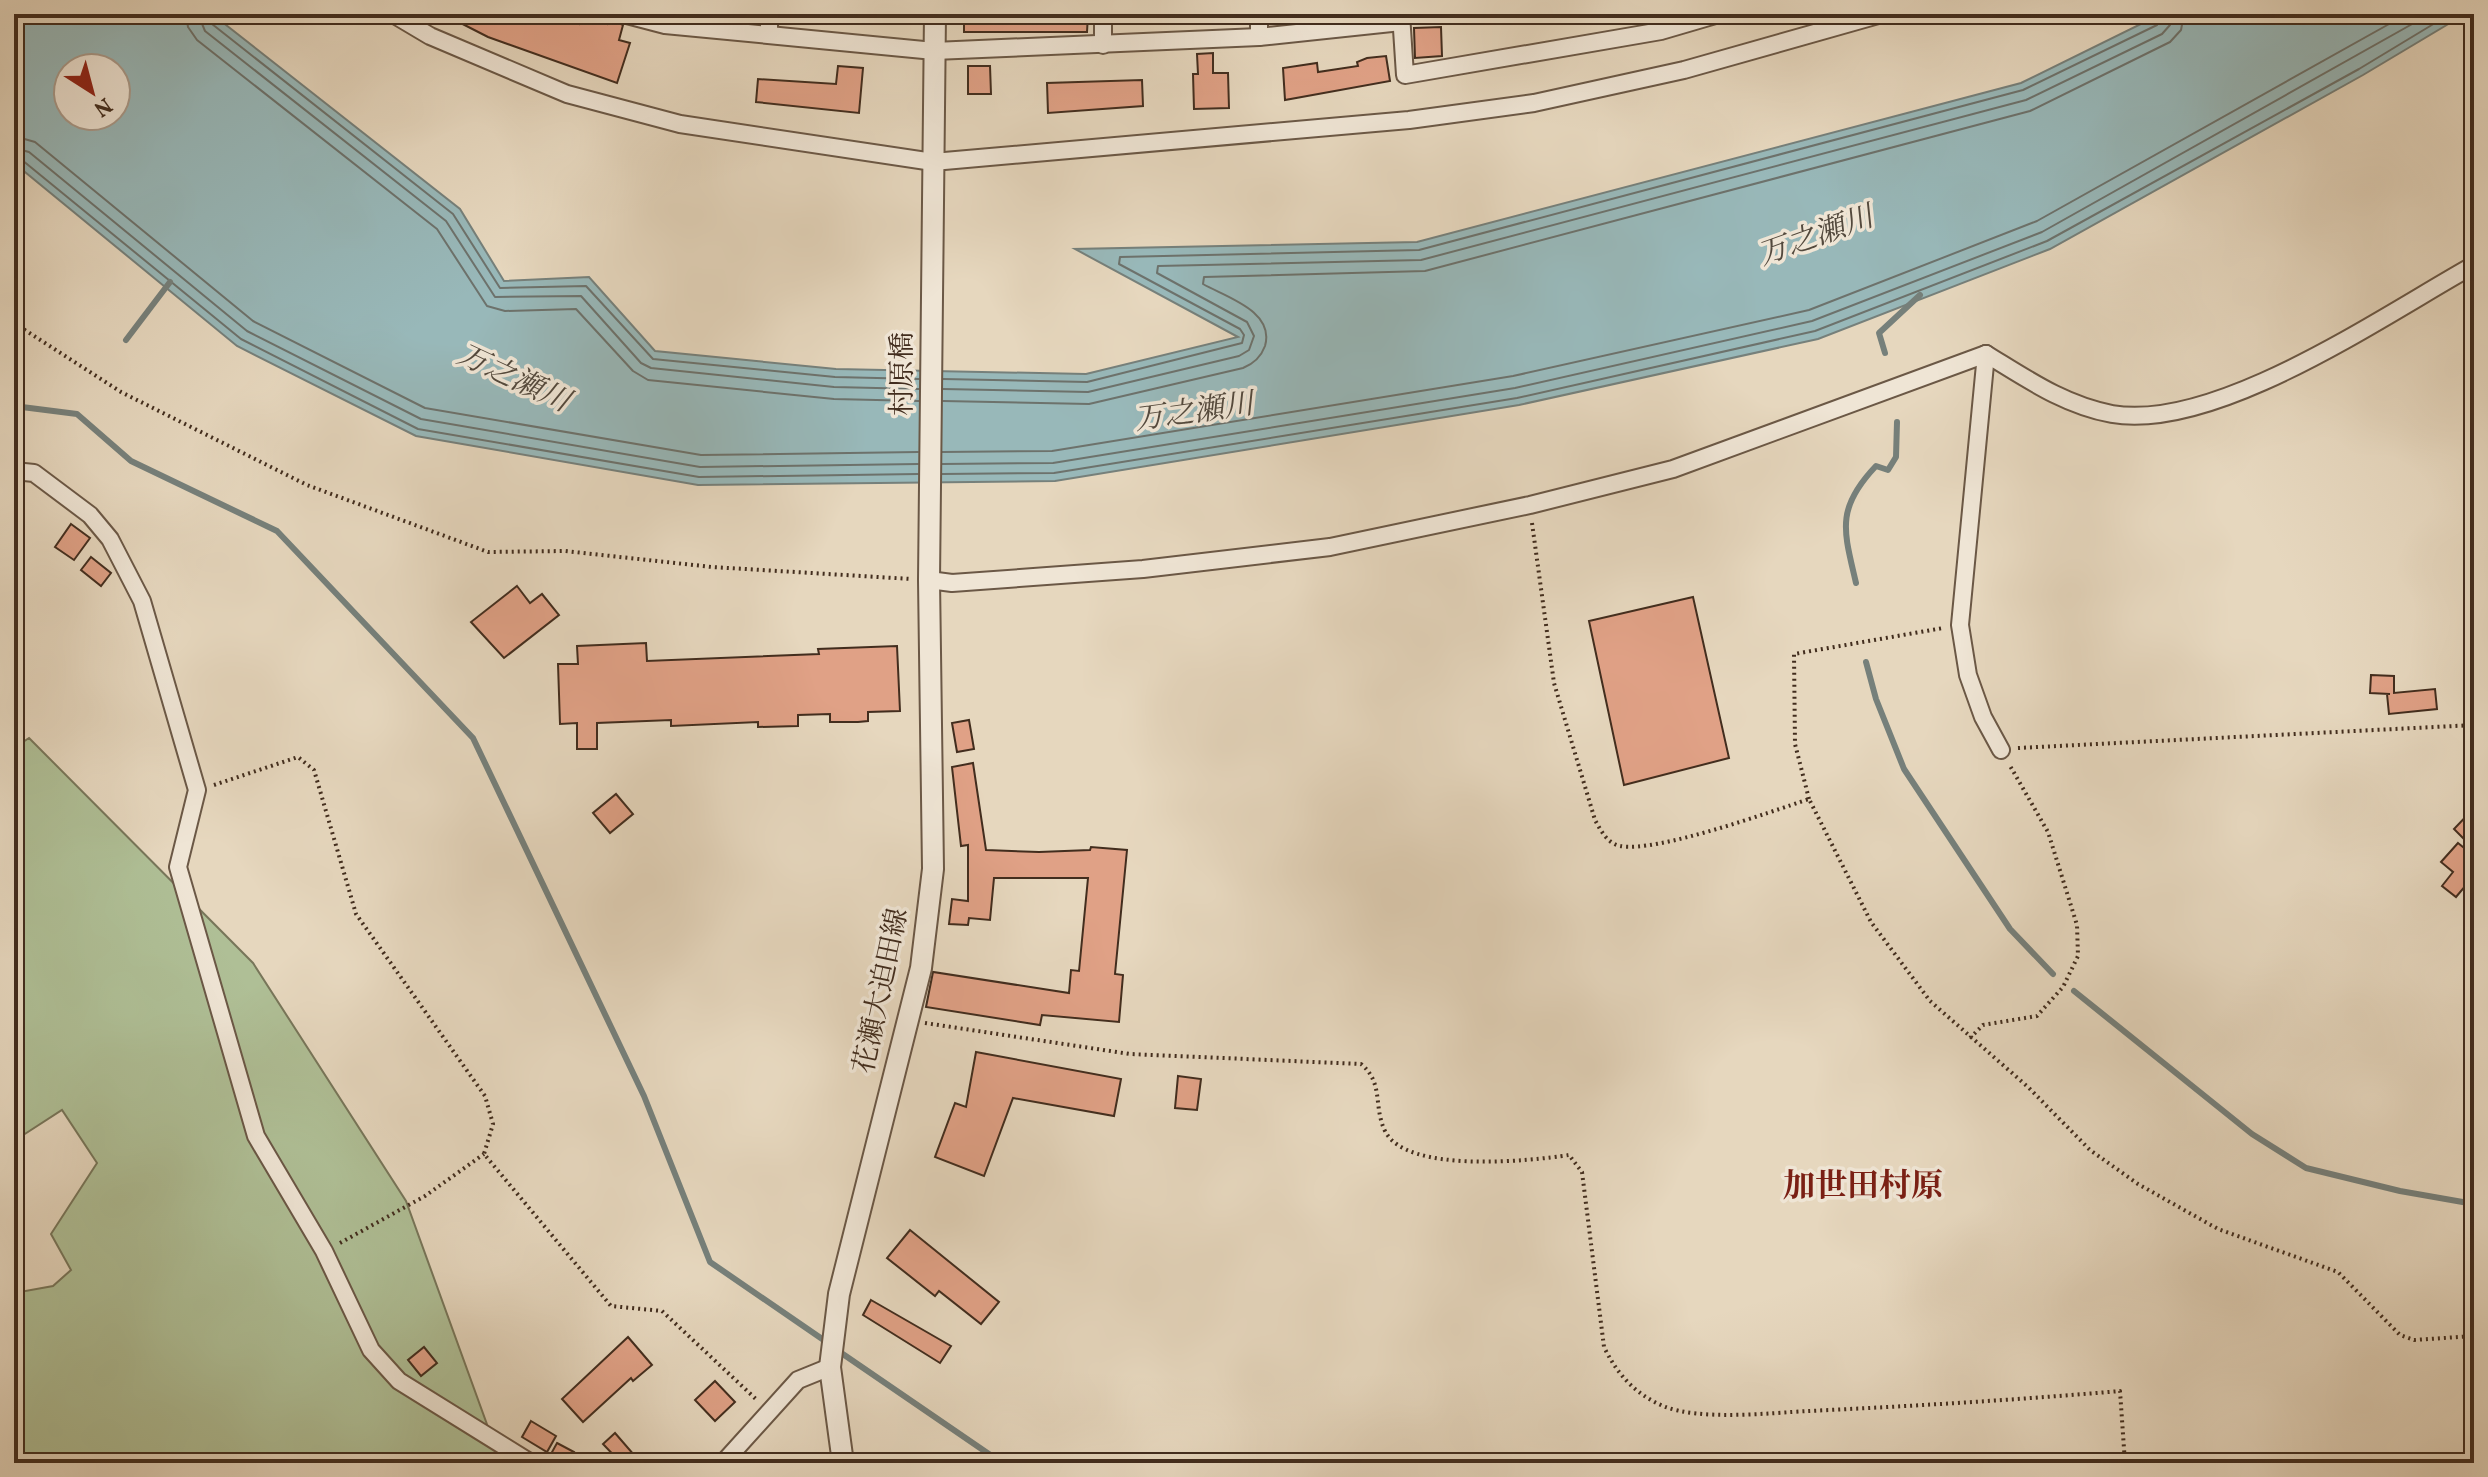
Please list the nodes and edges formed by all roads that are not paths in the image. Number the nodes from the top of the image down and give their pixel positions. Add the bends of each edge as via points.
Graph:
1 (393, 14) edge
2 (623, 14) edge
3 (769, 14) edge
4 (935, 14) edge
5 (1103, 14) edge
6 (1259, 14) edge
7 (1719, 14) edge
8 (1882, 14) edge
9 (1401, 18) edge
10 (769, 34) junction
11 (1259, 37) junction
12 (1103, 45) junction
13 (934, 51) junction
14 (932, 170) junction
15 (2474, 265) edge
16 (1986, 354) junction
17 (14, 471) edge
18 (929, 576) junction
19 (2001, 750) road end
20 (830, 1367) junction
21 (531, 1463) edge
22 (723, 1463) edge
23 (843, 1463) edge

1 - 14 street via 430,36 567,94 680,124
2 - 10 street via 665,25
3 - 10 street
4 - 13 street, 村原橋
5 - 12 street
6 - 11 street
7 - 9 street via 1661,31 1405,75
8 - 14 street via 1684,70 1534,103
9 - 11 street
10 - 13 street
11 - 12 street
12 - 13 street
13 - 14 street, 村原橋
14 - 18 street, 村原橋
15 - 16 street via 2301,362 2211,403 2166,415 2115,414 2058,398
16 - 18 street via 1673,469 1530,505 1330,547 1143,569 952,583
16 - 19 street via 1960,625 1968,675
17 - 21 street via 34,473 90,515 110,539 142,601 197,790 178,867 256,1136 324,1251 371,1350 399,1381
18 - 20 street, 花瀬大迫田線 via 933,869 921,968 839,1294
20 - 22 street via 798,1380
20 - 23 street, 花瀬大迫田線

